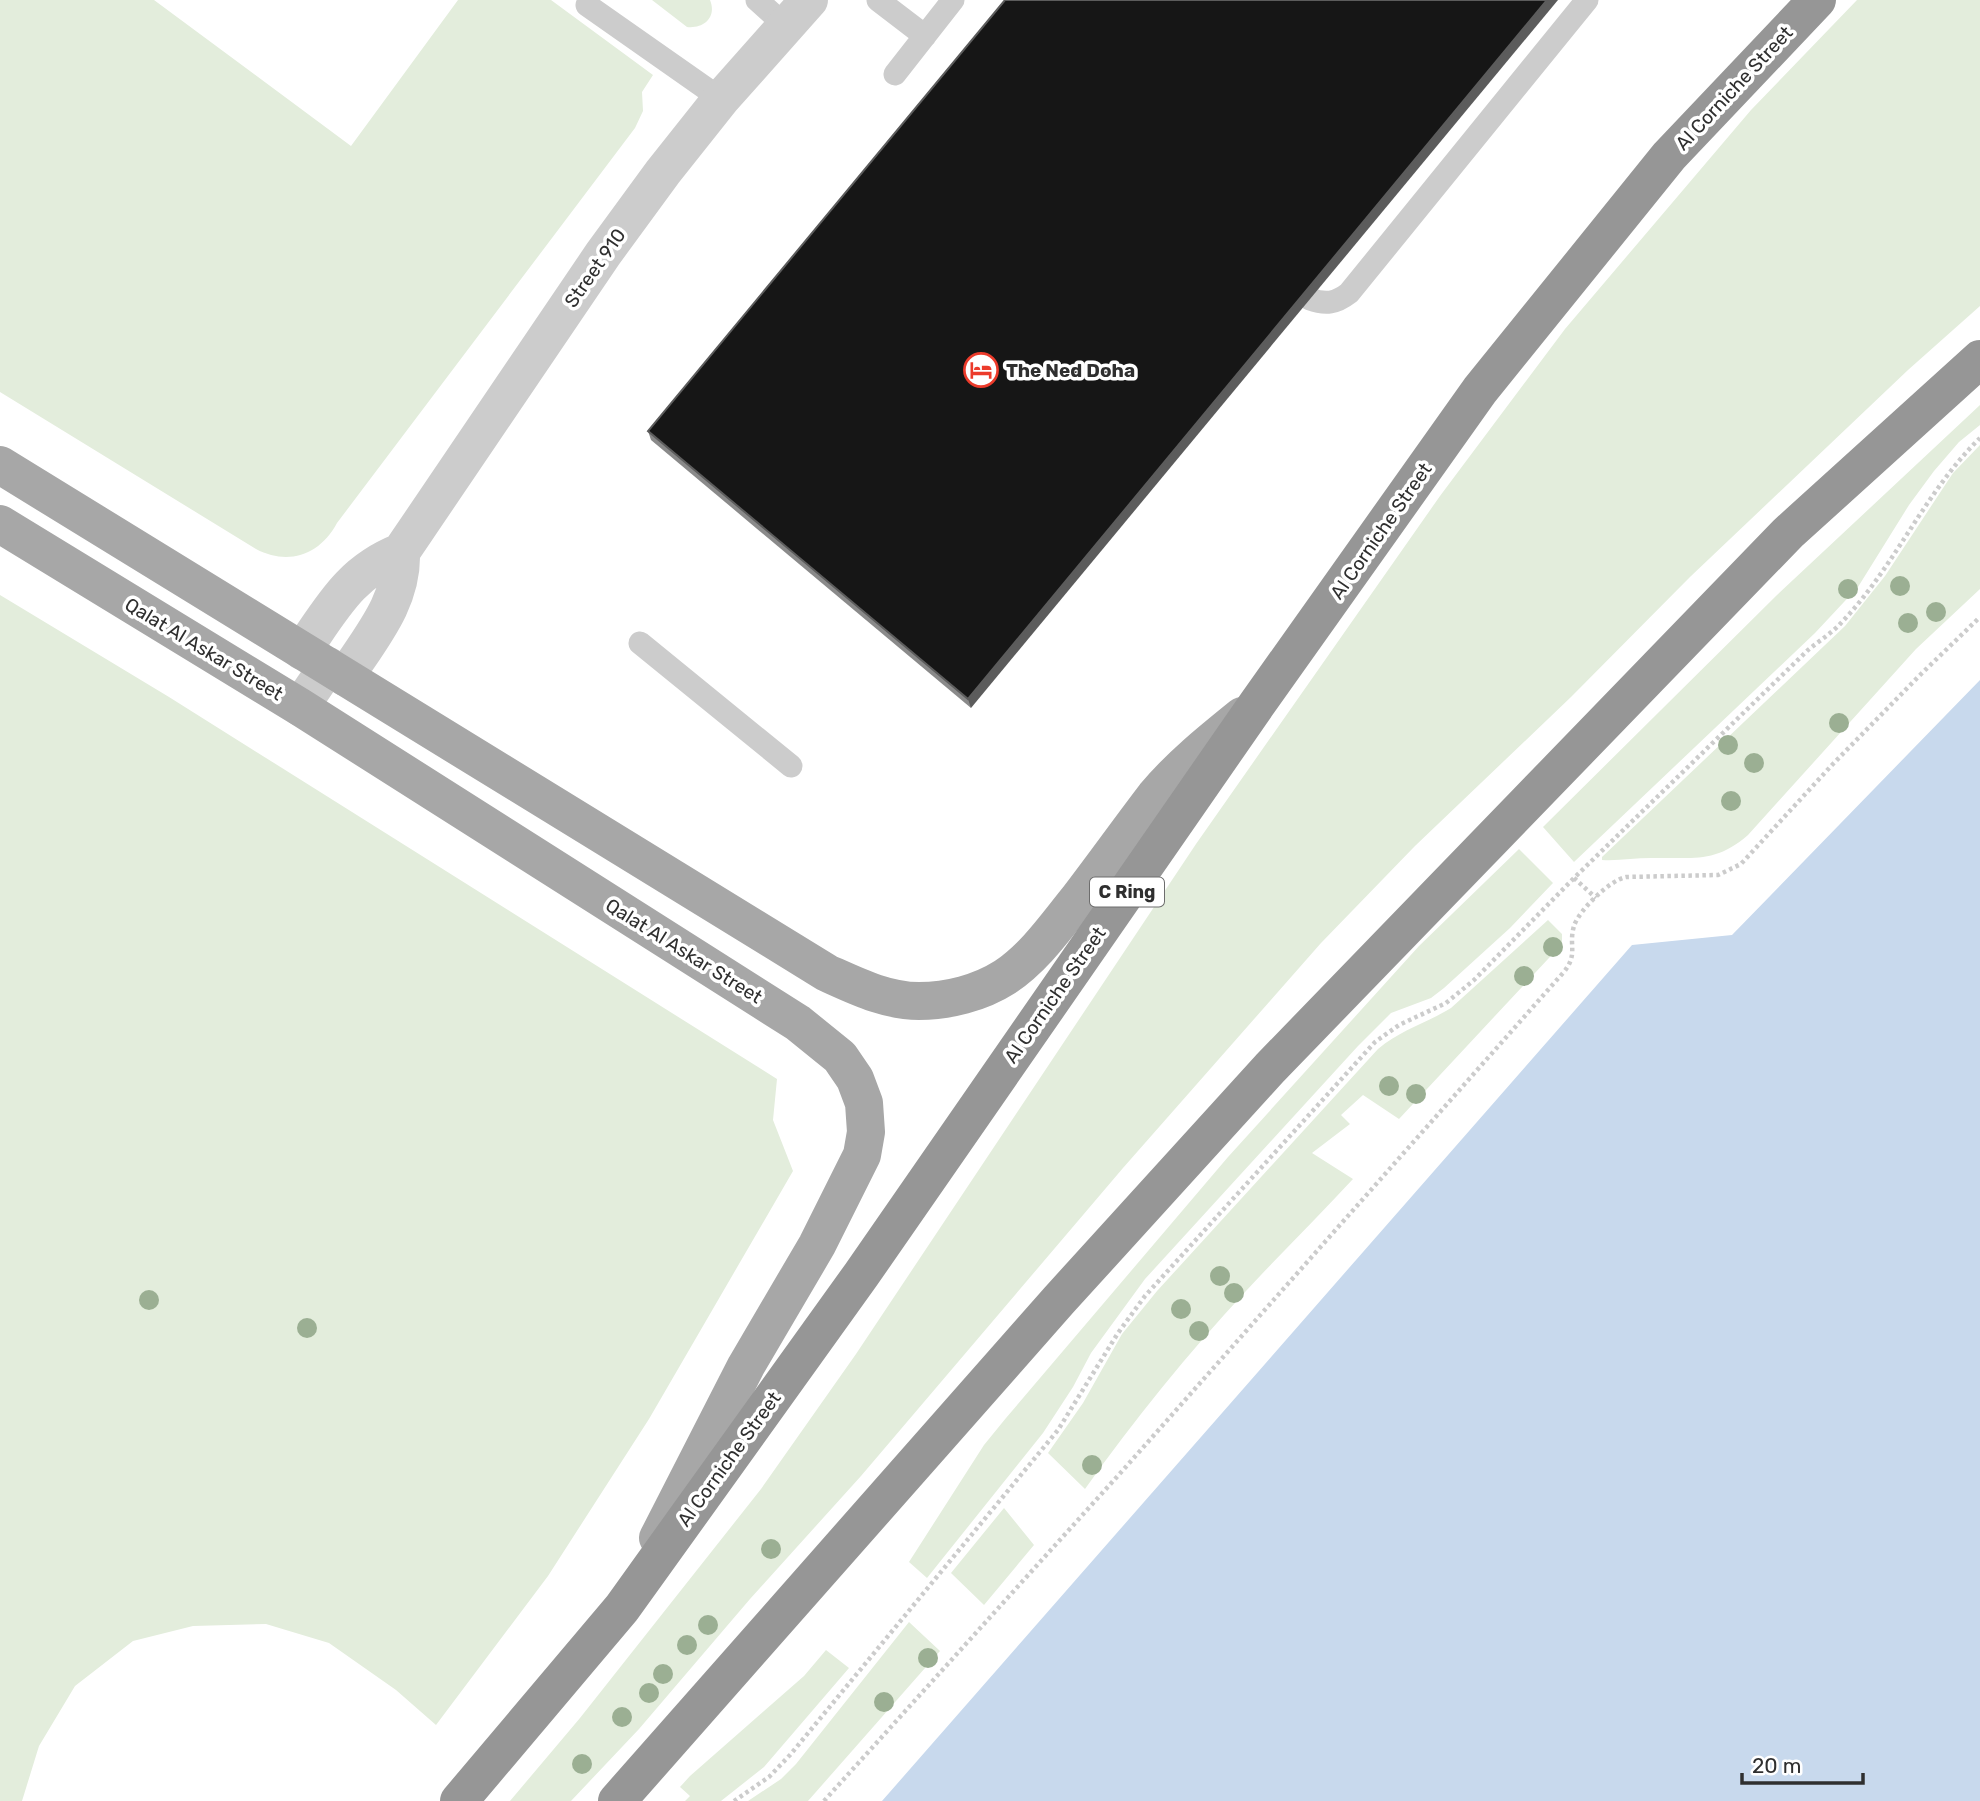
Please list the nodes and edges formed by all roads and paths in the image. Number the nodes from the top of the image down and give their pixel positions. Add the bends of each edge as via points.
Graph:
1 (757, 0) edge
2 (878, 0) edge
3 (953, 0) edge
4 (1587, 0) edge
5 (1817, 0) edge
6 (587, 5) dead end
7 (800, 8) edge
8 (925, 36) junction
9 (895, 74) dead end
10 (721, 99) junction
11 (1310, 299) edge
12 (1980, 359) edge
13 (1980, 438) edge
14 (0, 465) edge
15 (0, 524) edge
16 (401, 552) junction
17 (1980, 617) edge
18 (640, 643) dead end
19 (325, 665) junction
20 (1257, 704) junction
21 (300, 707) junction
22 (791, 765) dead end
23 (1574, 878) junction
24 (1596, 898) junction
25 (622, 1608) junction
26 (459, 1801) edge
27 (617, 1801) edge
28 (734, 1801) edge
29 (824, 1801) edge

1 - 7 lane
2 - 8 lane
3 - 8 lane
4 - 11 lane via 1349,293 1330,303
5 - 20 highway, Al Corniche Street / C Ring via 1670,156 1480,390
6 - 10 lane
7 - 10 street, Street 910
8 - 9 lane
10 - 16 street, Street 910 via 603,254
12 - 27 highway via 1788,533 1270,1068
13 - 23 path via 1941,481 1840,625 1808,650
14 - 19 main road
15 - 21 main road, Qalat Al Askar Street
16 - 19 street, Street 910 via 394,600
16 - 19 street, Street 910 via 366,569 352,583
17 - 24 path via 1741,864 1718,875 1617,879
18 - 22 lane
19 - 20 main road via 827,973 863,989 917,1001 976,992 1006,976 1045,941 1157,794
19 - 21 street, Street 910
20 - 25 highway, Al Corniche Street / C Ring via 861,1275
21 - 25 main road, Qalat Al Askar Street via 798,1023 840,1057 864,1103 862,1155 817,1245 746,1366
23 - 24 path
23 - 28 path via 1461,992 1375,1042 1145,1296 1058,1430 790,1755 769,1777
24 - 29 path via 1576,922 1573,959 1563,973
25 - 26 highway, Al Corniche Street / C Ring

